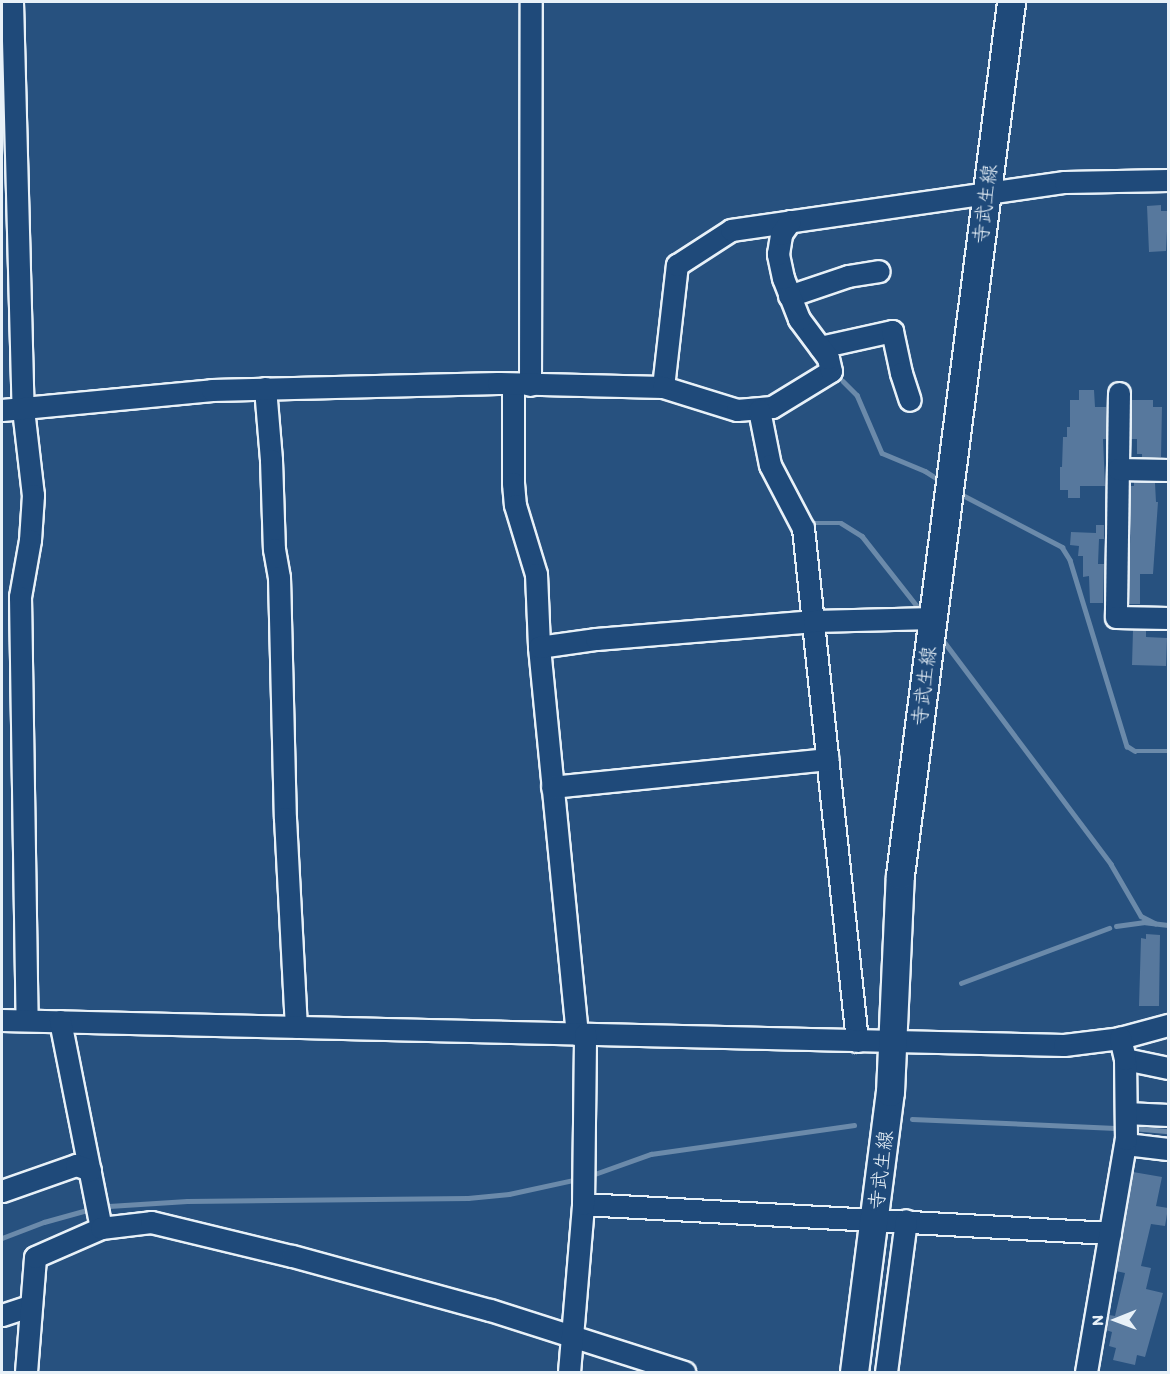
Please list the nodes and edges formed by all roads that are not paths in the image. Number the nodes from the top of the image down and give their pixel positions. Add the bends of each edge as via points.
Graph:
1 (12, 2) edge
2 (531, 2) edge
3 (1011, 2) edge
4 (8, 86) edge
5 (9, 162) edge
6 (1168, 180) edge
7 (987, 194) junction
8 (790, 221) junction
9 (10, 254) edge
10 (879, 271) dead end
11 (789, 296) junction
12 (820, 347) junction
13 (521, 385) junction
14 (663, 387) junction
15 (265, 388) junction
16 (1119, 393) dead end
17 (910, 400) dead end
18 (23, 409) junction
19 (2, 410) edge
20 (759, 410) junction
21 (1118, 469) junction
22 (1168, 470) edge
23 (11, 596) edge
24 (933, 618) junction
25 (1168, 618) edge
26 (814, 621) junction
27 (538, 647) junction
28 (828, 759) junction
29 (552, 787) junction
30 (2, 1020) edge
31 (27, 1020) junction
32 (60, 1021) junction
33 (1168, 1025) edge
34 (296, 1027) junction
35 (581, 1034) junction
36 (1120, 1038) junction
37 (857, 1041) junction
38 (894, 1041) junction
39 (1125, 1059) junction
40 (1168, 1068) edge
41 (1168, 1114) edge
42 (1126, 1115) junction
43 (1126, 1141) junction
44 (1168, 1149) edge
45 (90, 1170) junction
46 (2, 1191) edge
47 (583, 1204) junction
48 (906, 1220) junction
49 (101, 1228) junction
50 (873, 1231) junction
51 (1110, 1233) junction
52 (29, 1306) junction
53 (2, 1315) edge
54 (571, 1336) junction
55 (26, 1372) edge
56 (569, 1372) edge
57 (684, 1372) edge
58 (854, 1372) edge
59 (886, 1372) edge
60 (1086, 1372) edge

1 - 4 street
2 - 13 street
3 - 7 main road, 寺武生線
4 - 5 street
5 - 9 street
6 - 7 street via 1065,182
7 - 8 street
7 - 24 main road, 寺武生線
8 - 11 street via 781,234 778,254
8 - 14 street via 731,230 677,265
9 - 18 street
10 - 11 street via 848,276
11 - 12 street via 799,319
12 - 17 street via 892,331
12 - 20 street via 831,371 786,401
13 - 14 street
13 - 15 street
13 - 27 street via 513,483 515,505 536,574
14 - 20 street via 723,407
15 - 18 street
15 - 34 street via 279,577 285,818
16 - 21 street
18 - 19 street
18 - 23 street via 33,495 30,540
20 - 26 street via 770,465 801,522
21 - 22 street
21 - 25 street via 1116,617
23 - 31 street
24 - 26 street
24 - 38 main road, 寺武生線 via 900,875
26 - 27 street
26 - 28 street
27 - 29 street
28 - 29 street
28 - 37 street
29 - 35 street
30 - 31 street
31 - 32 street
32 - 34 street
32 - 45 street
33 - 36 street
34 - 35 street
35 - 37 street
35 - 47 street
36 - 38 street via 1064,1045
36 - 39 street
37 - 38 street
38 - 50 main road, 寺武生線
39 - 40 street
39 - 42 street
41 - 42 street
42 - 43 street
43 - 44 street
43 - 51 street
45 - 46 street via 76,1165
45 - 49 street
47 - 50 street
47 - 54 street
48 - 50 street
48 - 51 street
48 - 59 street
49 - 52 street via 35,1257
49 - 54 street via 151,1222 402,1286
50 - 58 main road, 寺武生線
51 - 60 street
52 - 53 street
52 - 55 street
54 - 56 street
54 - 57 street

